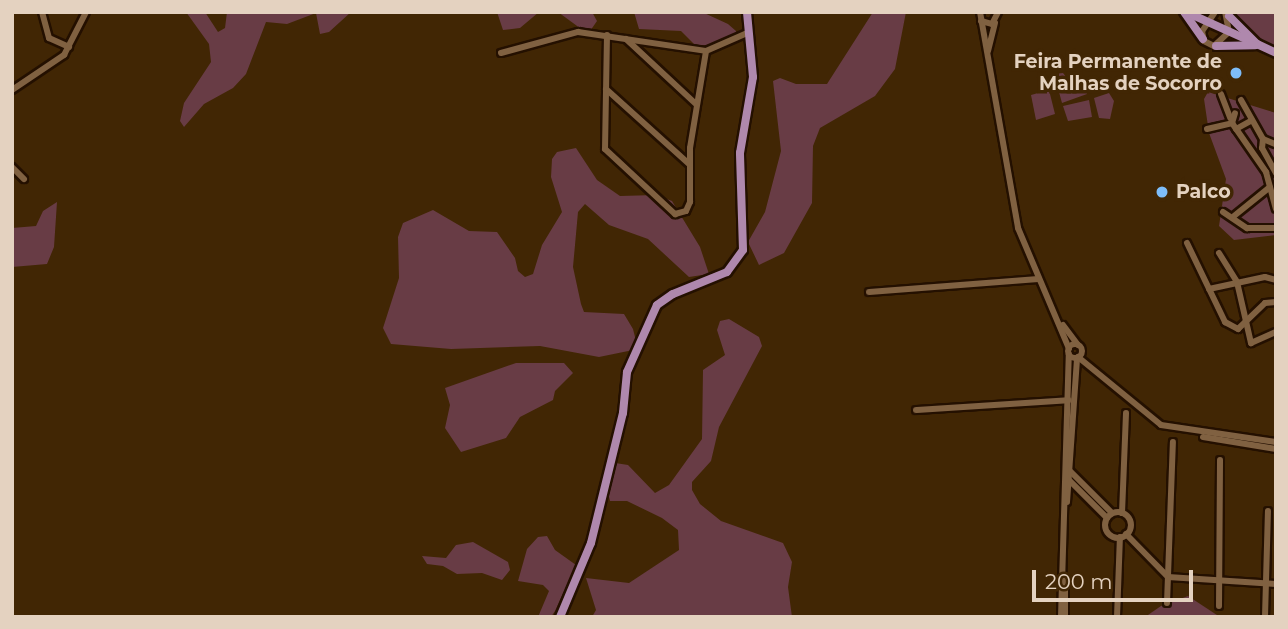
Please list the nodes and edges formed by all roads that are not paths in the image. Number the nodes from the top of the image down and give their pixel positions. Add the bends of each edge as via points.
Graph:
1 (42, 12) edge
2 (86, 12) edge
3 (747, 12) edge
4 (979, 12) edge
5 (998, 12) edge
6 (1185, 12) edge
7 (1215, 12) edge
8 (1227, 14) edge
9 (981, 21) junction
10 (1205, 21) junction
11 (995, 23) junction
12 (1229, 32) junction
13 (747, 33) junction
14 (607, 35) junction
15 (624, 38) junction
16 (1203, 39) junction
17 (653, 43) junction
18 (1257, 44) junction
19 (1216, 46) junction
20 (69, 47) junction
21 (706, 51) junction
22 (501, 52) dead end
23 (1276, 52) edge
24 (644, 56) junction
25 (987, 56) junction
26 (12, 89) edge
27 (606, 89) junction
28 (1241, 100) dead end
29 (1228, 102) dead end
30 (696, 104) junction
31 (1252, 120) junction
32 (1233, 121) junction
33 (1207, 129) dead end
34 (1263, 139) junction
35 (1276, 144) edge
36 (689, 164) junction
37 (12, 167) edge
38 (1276, 173) edge
39 (24, 179) dead end
40 (1272, 183) edge
41 (1276, 208) edge
42 (1223, 212) dead end
43 (1234, 216) junction
44 (1276, 228) edge
45 (1187, 243) dead end
46 (1219, 253) dead end
47 (1039, 278) junction
48 (1276, 280) edge
49 (1237, 282) junction
50 (1209, 289) junction
51 (869, 292) dead end
52 (1276, 302) edge
53 (1246, 318) junction
54 (1060, 321) junction
55 (1276, 332) edge
56 (1069, 352) junction
57 (1079, 353) junction
58 (1069, 400) junction
59 (916, 410) dead end
60 (1126, 412) dead end
61 (1173, 442) dead end
62 (1276, 442) edge
63 (1250, 443) junction
64 (1276, 449) edge
65 (1220, 460) dead end
66 (1067, 473) junction
67 (1268, 511) dead end
68 (1122, 513) junction
69 (1109, 516) junction
70 (1123, 536) junction
71 (1168, 577) junction
72 (1217, 580) junction
73 (1267, 583) junction
74 (1276, 584) edge
75 (1167, 603) dead end
76 (1219, 606) dead end
77 (560, 617) edge
78 (1063, 617) edge
79 (1117, 617) edge
80 (1265, 617) edge

1 - 20 street via 49,38
2 - 20 street
3 - 13 main road
4 - 9 street
5 - 11 street
6 - 10 main road
6 - 16 main road
7 - 10 street
8 - 12 street
8 - 18 main road
9 - 11 street
9 - 25 street
10 - 12 main road
10 - 16 street
11 - 25 street
12 - 18 main road
12 - 19 street
13 - 21 street
13 - 77 main road via 753,77 740,153 743,250 727,272 657,305 627,372 621,421 591,543
14 - 15 street
14 - 22 street via 570,33
14 - 27 street
15 - 17 street
15 - 24 street
16 - 19 street
17 - 21 street
17 - 24 street
18 - 19 main road
18 - 23 main road
20 - 26 street via 60,58
21 - 30 street
24 - 30 street
25 - 47 street via 1018,228
27 - 36 street
27 - 36 street via 608,155 675,214 688,208
28 - 31 street
29 - 32 street via 1221,94
30 - 36 street
31 - 32 street
31 - 34 street
32 - 33 street
32 - 40 street
34 - 35 street
34 - 38 street via 1262,148
37 - 39 street
40 - 41 street
40 - 43 street
42 - 43 street
43 - 44 street via 1247,228
45 - 50 street
46 - 49 street
47 - 51 street
47 - 54 street
48 - 49 street
49 - 50 street
49 - 53 street
50 - 53 street via 1225,322 1238,328
52 - 53 street via 1265,303
53 - 55 street via 1251,343
54 - 56 street
54 - 57 street
56 - 57 street
56 - 57 street
56 - 58 street
57 - 63 street via 1161,425
57 - 66 street
58 - 59 street
58 - 66 street
60 - 68 street
61 - 71 street
62 - 63 street
63 - 64 street
65 - 72 street
66 - 69 street
66 - 78 street
67 - 73 street
68 - 69 street
68 - 70 street via 1130,522
69 - 70 street via 1108,533
70 - 71 street
70 - 79 street
71 - 72 street
71 - 75 street
72 - 73 street
72 - 76 street
73 - 74 street
73 - 80 street

